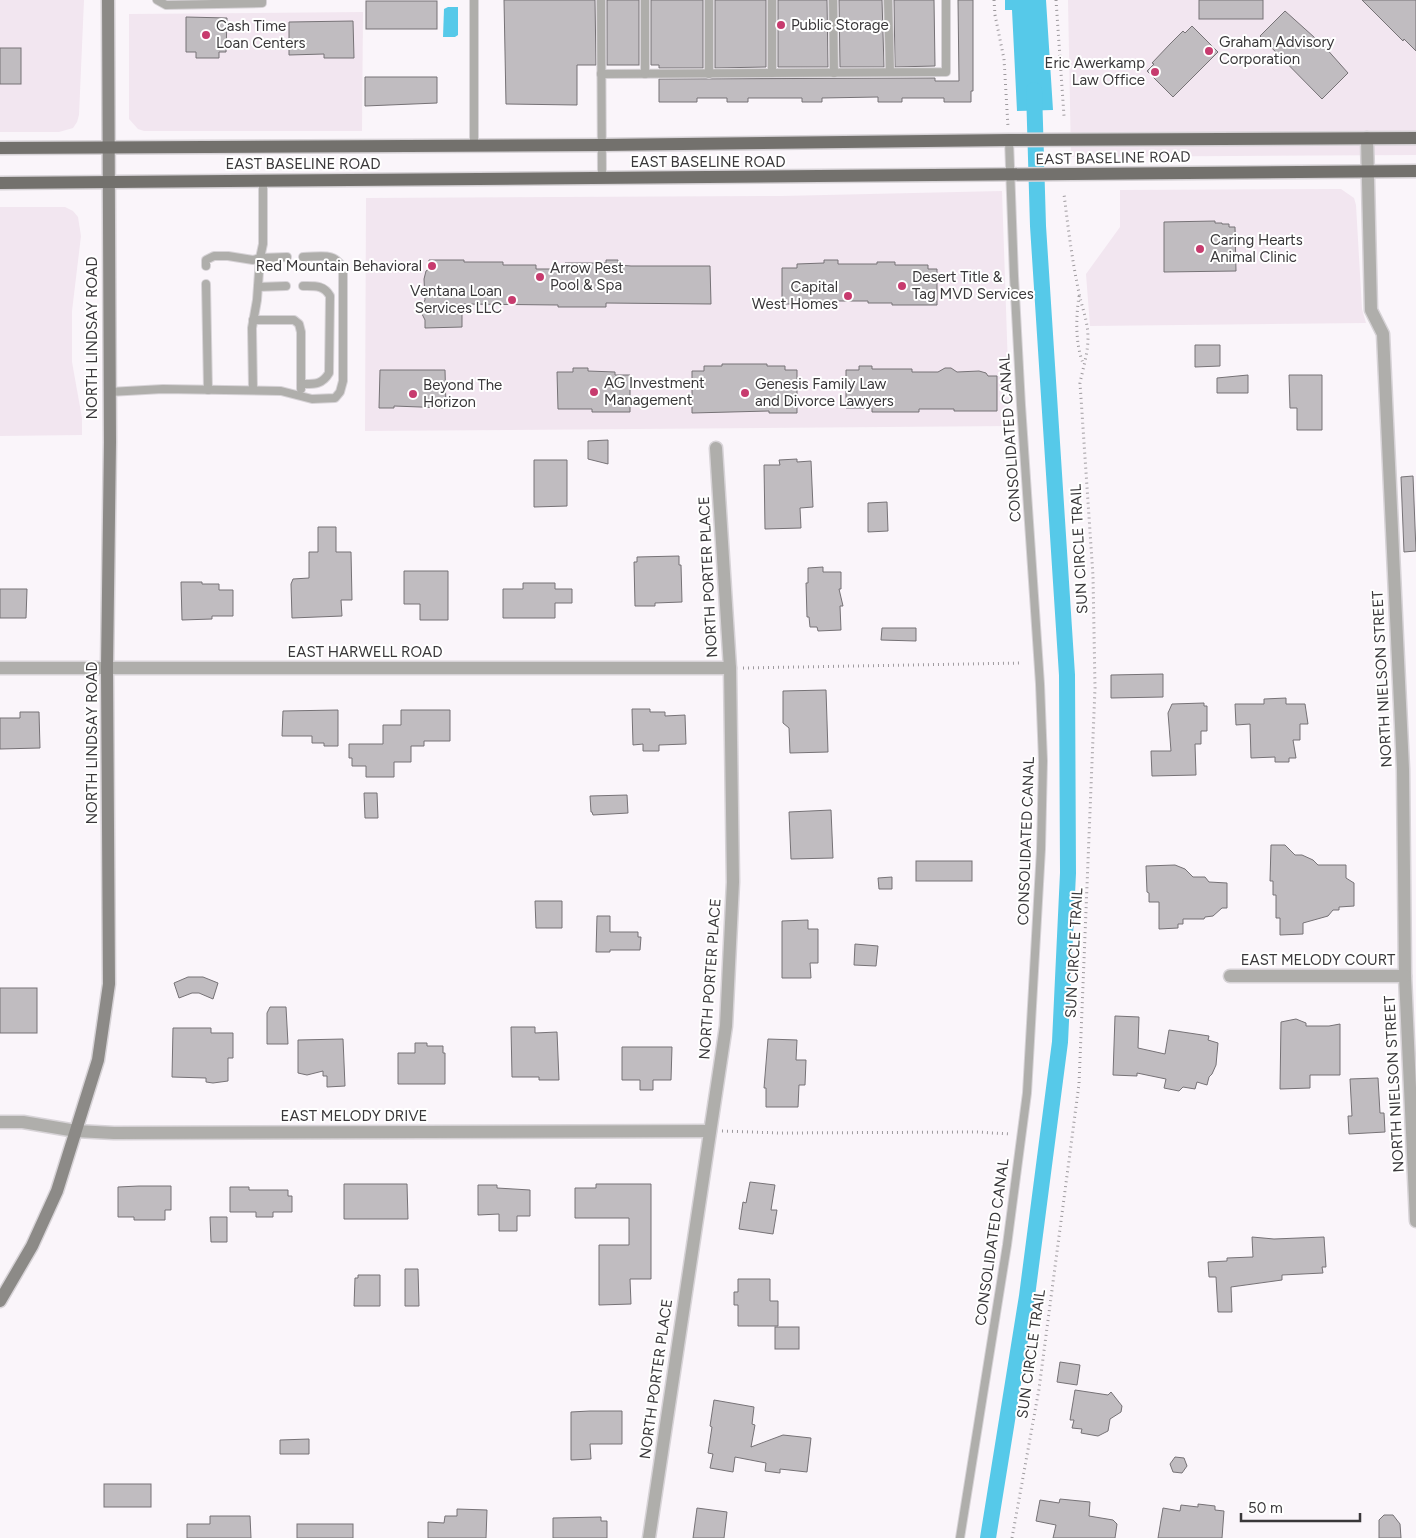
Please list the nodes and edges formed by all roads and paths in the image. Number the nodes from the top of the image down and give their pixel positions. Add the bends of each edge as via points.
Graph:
1 (108, 0) edge
2 (157, 0) edge
3 (262, 0) edge
4 (474, 0) edge
5 (601, 0) edge
6 (645, 0) edge
7 (709, 0) edge
8 (772, 0) edge
9 (833, 0) edge
10 (888, 0) edge
11 (946, 0) edge
12 (994, 0) edge
13 (1056, 0) edge
14 (890, 72) junction
15 (772, 73) junction
16 (834, 73) junction
17 (601, 74) junction
18 (645, 74) junction
19 (709, 74) junction
20 (1064, 116) dead end
21 (1367, 138) junction
22 (1416, 138) edge
23 (1009, 140) junction
24 (474, 145) junction
25 (602, 145) junction
26 (107, 147) junction
27 (0, 148) edge
28 (1416, 166) edge
29 (1400, 171) junction
30 (1416, 171) edge
31 (1368, 172) junction
32 (1010, 176) junction
33 (602, 178) junction
34 (263, 181) junction
35 (0, 182) edge
36 (107, 182) junction
37 (1064, 194) dead end
38 (287, 257) dead end
39 (303, 257) dead end
40 (260, 258) junction
41 (206, 266) dead end
42 (206, 284) dead end
43 (286, 286) dead end
44 (303, 286) dead end
45 (258, 287) junction
46 (1079, 295) junction
47 (253, 320) junction
48 (1084, 364) junction
49 (301, 384) junction
50 (208, 390) junction
51 (253, 390) junction
52 (109, 392) junction
53 (301, 396) junction
54 (716, 448) dead end
55 (1022, 663) dead end
56 (0, 668) edge
57 (107, 668) junction
58 (730, 668) junction
59 (1230, 976) dead end
60 (1405, 976) junction
61 (0, 1122) edge
62 (76, 1131) junction
63 (710, 1131) junction
64 (1022, 1136) junction
65 (1416, 1221) edge
66 (0, 1301) edge
67 (649, 1538) edge
68 (960, 1538) edge
69 (1012, 1538) edge

1 - 26 main road, NORTH LINDSAY ROAD
2 - 3 lane via 166,4 262,3
4 - 24 lane
5 - 17 lane
6 - 18 lane
7 - 19 lane
8 - 15 lane
9 - 16 lane
10 - 14 lane
11 - 14 lane via 946,72
12 - 23 path via 1004,59
13 - 20 path
14 - 16 lane
15 - 16 lane
15 - 19 lane
17 - 18 lane
17 - 25 lane
18 - 19 lane
21 - 22 main road, EAST BASELINE ROAD
21 - 23 main road, EAST BASELINE ROAD
21 - 31 street, NORTH NIELSON STREET
23 - 25 main road, EAST BASELINE ROAD
23 - 32 lane, CONSOLIDATED CANAL
24 - 25 main road, EAST BASELINE ROAD
24 - 26 main road, EAST BASELINE ROAD
25 - 33 lane
26 - 27 main road, EAST BASELINE ROAD
26 - 36 main road, NORTH LINDSAY ROAD
28 - 29 main road
29 - 30 main road, EAST BASELINE ROAD
29 - 31 main road, EAST BASELINE ROAD
31 - 32 main road, EAST BASELINE ROAD
31 - 60 street, NORTH NIELSON STREET via 1371,310 1383,334 1403,769
32 - 33 main road, EAST BASELINE ROAD
32 - 64 lane, CONSOLIDATED CANAL via 1043,761 1041,849
33 - 34 main road, EAST BASELINE ROAD
34 - 36 main road, EAST BASELINE ROAD
34 - 40 lane via 264,244
35 - 36 main road, EAST BASELINE ROAD
36 - 52 main road, NORTH LINDSAY ROAD
37 - 46 path, SUN CIRCLE TRAIL
38 - 40 lane
39 - 53 lane via 331,257 340,262 343,270 343,381 335,398
40 - 41 lane via 214,256 206,260
40 - 45 lane
42 - 50 lane
43 - 45 lane
44 - 49 lane via 320,286 330,296 329,373 320,384
45 - 47 lane
46 - 48 path, SUN CIRCLE TRAIL via 1079,354
46 - 48 path, SUN CIRCLE TRAIL via 1086,312 1088,336
47 - 49 lane via 294,320 299,324
47 - 51 lane
48 - 69 path, SUN CIRCLE TRAIL via 1080,383 1093,576 1095,688 1079,1084 1039,1389
49 - 53 lane
50 - 51 lane
50 - 52 lane
51 - 53 lane via 281,390
52 - 57 main road, NORTH LINDSAY ROAD
54 - 58 street, NORTH PORTER PLACE
55 - 58 path
56 - 57 street, EAST HARWELL ROAD
57 - 58 street, EAST HARWELL ROAD
57 - 62 main road, NORTH LINDSAY ROAD via 109,984 98,1060
58 - 63 street, NORTH PORTER PLACE via 733,882 726,1026
59 - 60 street, EAST MELODY COURT
60 - 65 street, NORTH NIELSON STREET
61 - 62 street, EAST MELODY DRIVE via 23,1122
62 - 63 street, EAST MELODY DRIVE
62 - 66 main road, NORTH LINDSAY ROAD via 57,1191 32,1246
63 - 64 path via 977,1132
63 - 67 street, NORTH PORTER PLACE
64 - 68 lane, CONSOLIDATED CANAL

